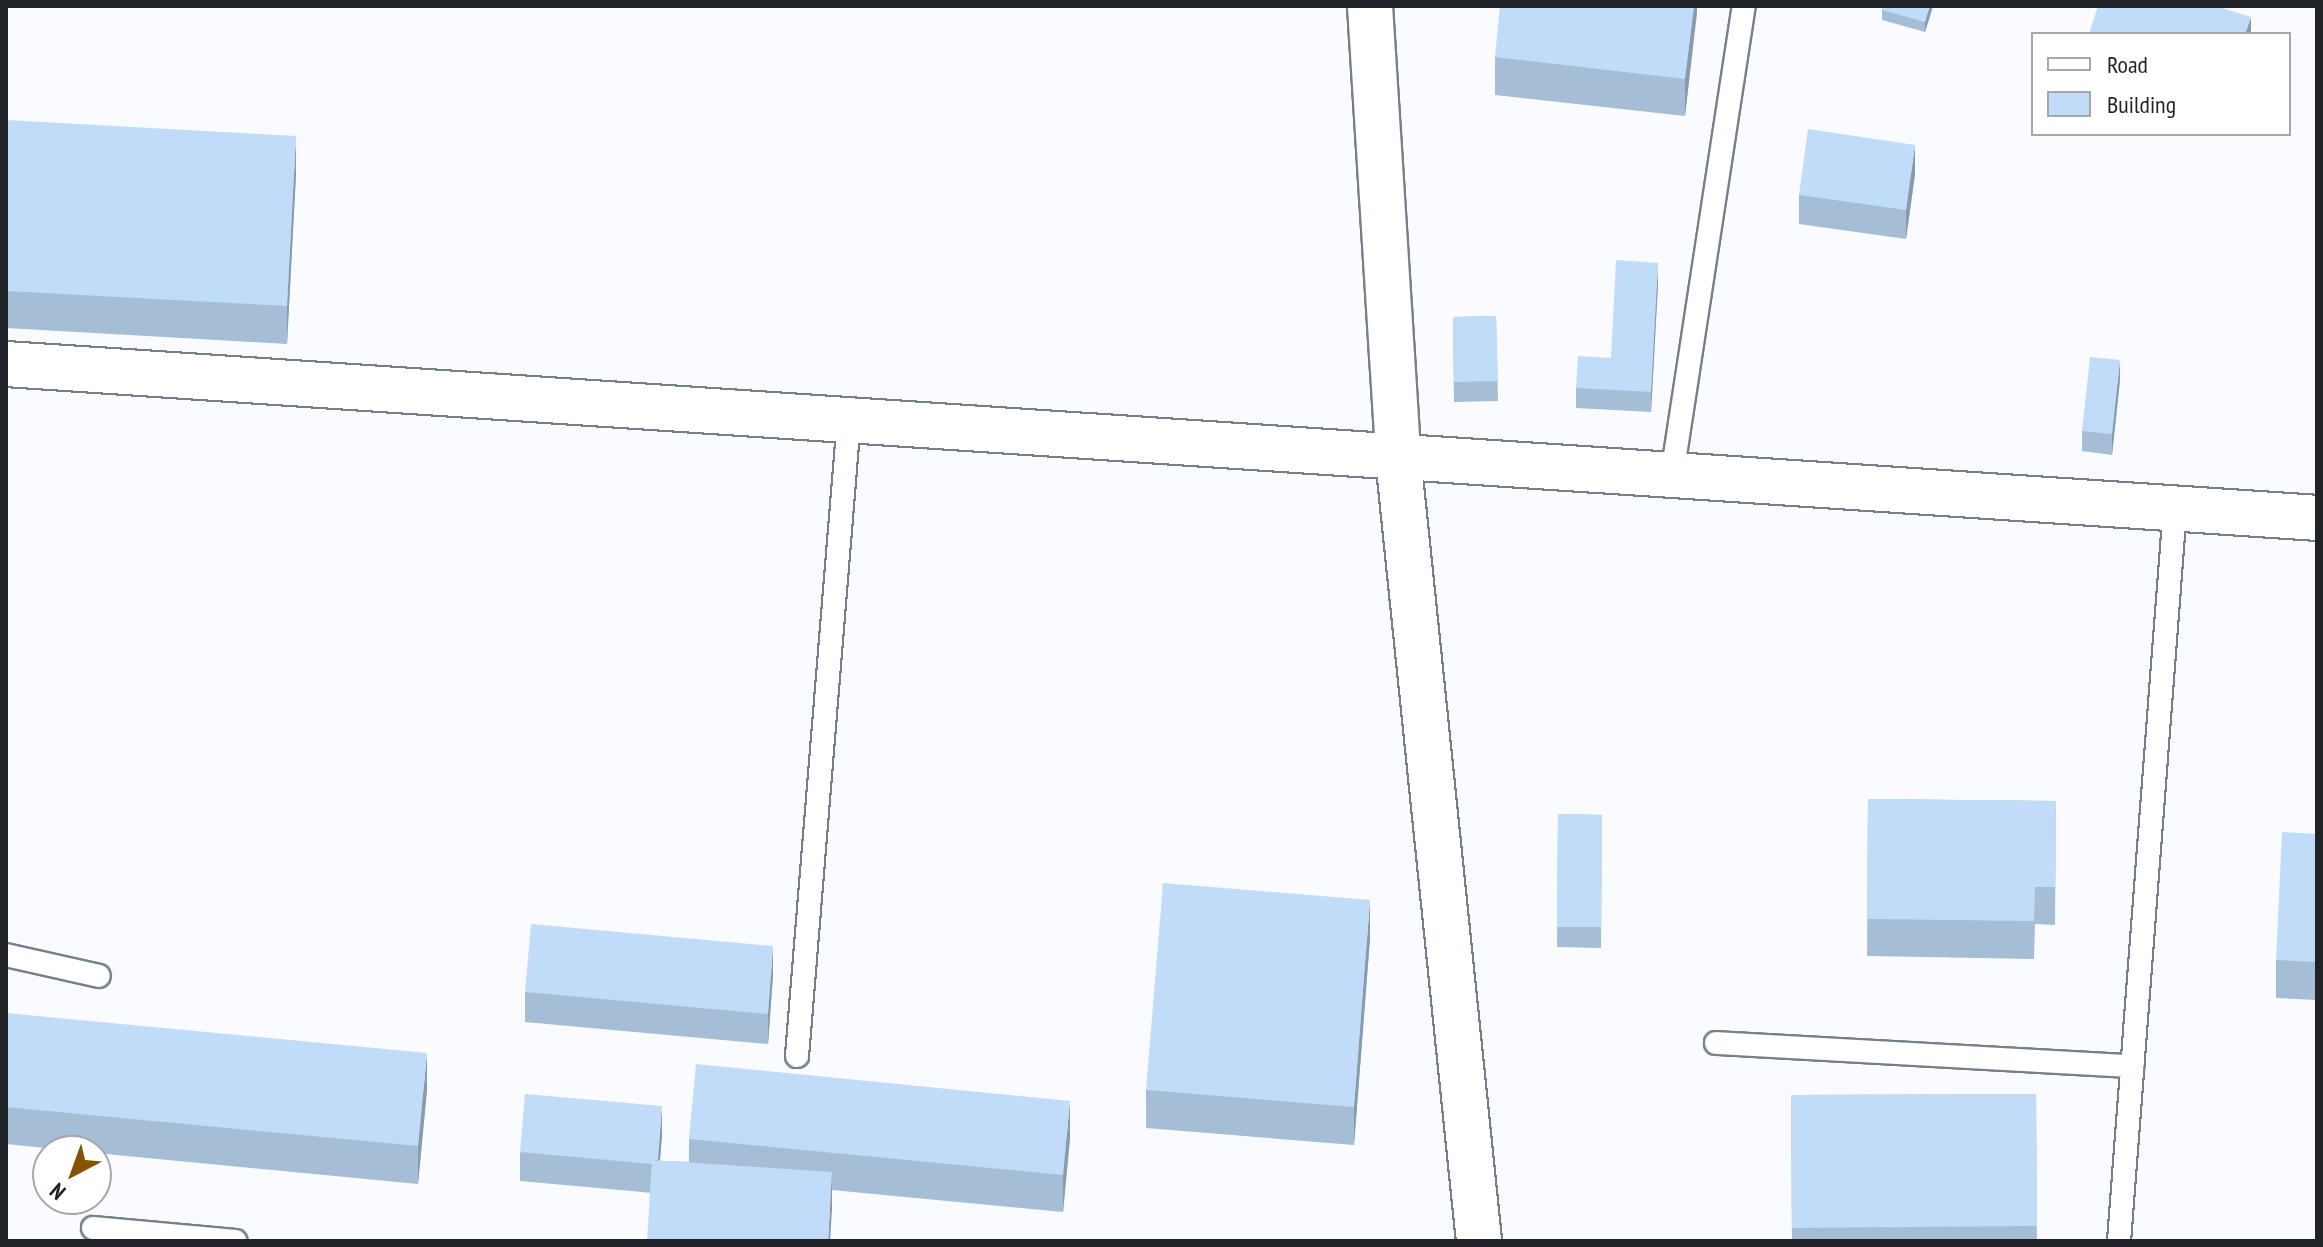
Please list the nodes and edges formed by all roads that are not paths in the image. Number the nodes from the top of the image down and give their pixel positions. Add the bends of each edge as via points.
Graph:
1 (1370, 6) edge
2 (1744, 6) edge
3 (6, 364) edge
4 (849, 420) junction
5 (1398, 457) junction
6 (1672, 475) junction
7 (2175, 509) junction
8 (2317, 518) edge
9 (6, 955) edge
10 (99, 976) dead end
11 (1716, 1043) dead end
12 (797, 1056) dead end
13 (2132, 1066) junction
14 (93, 1228) dead end
15 (235, 1241) edge
16 (1479, 1241) edge
17 (2119, 1241) edge

1 - 5 street
2 - 6 lane
3 - 4 street
4 - 5 street
4 - 12 lane
5 - 6 street
5 - 16 street
6 - 7 street
7 - 8 street
7 - 13 lane
9 - 10 lane
11 - 13 lane
13 - 17 lane
14 - 15 lane

